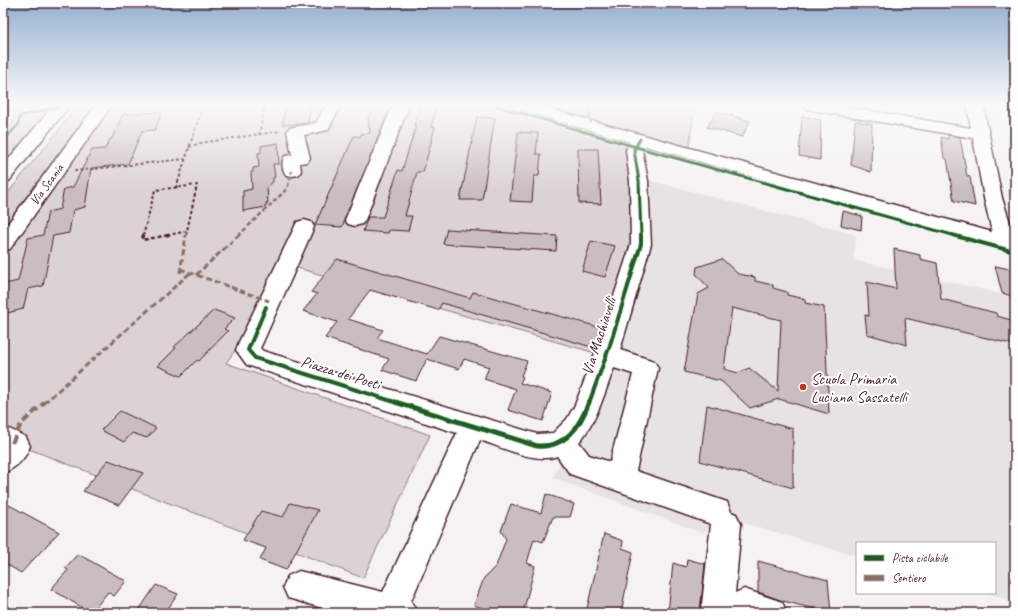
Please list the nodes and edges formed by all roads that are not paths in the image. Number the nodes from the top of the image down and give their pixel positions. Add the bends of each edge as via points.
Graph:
1 (38, 134) edge
2 (83, 134) edge
3 (297, 134) edge
4 (390, 134) edge
5 (401, 134) edge
6 (621, 134) edge
7 (980, 134) edge
8 (640, 139) junction
9 (6, 171) edge
10 (292, 171) dead end
11 (382, 187) dead end
12 (355, 220) dead end
13 (304, 227) dead end
14 (3, 244) edge
15 (1010, 244) edge
16 (606, 356) junction
17 (473, 426) junction
18 (562, 442) junction
19 (620, 479) junction
20 (299, 587) dead end
21 (744, 610) edge
22 (396, 612) edge

1 - 9 street
2 - 14 street, Via Scania
3 - 10 street via 300,158 291,160
4 - 12 street
5 - 11 street
6 - 8 street
7 - 15 street via 993,198
8 - 15 street
8 - 16 street, Via Machiavelli via 634,150 639,181 641,244
13 - 17 street, Piazza dei Poeti via 248,350 256,358
16 - 18 street, Via Machiavelli via 586,410 576,427
16 - 19 street via 646,368
17 - 18 street via 537,446 549,447
17 - 22 street
18 - 19 street via 580,465
19 - 21 street via 721,518
20 - 22 street

